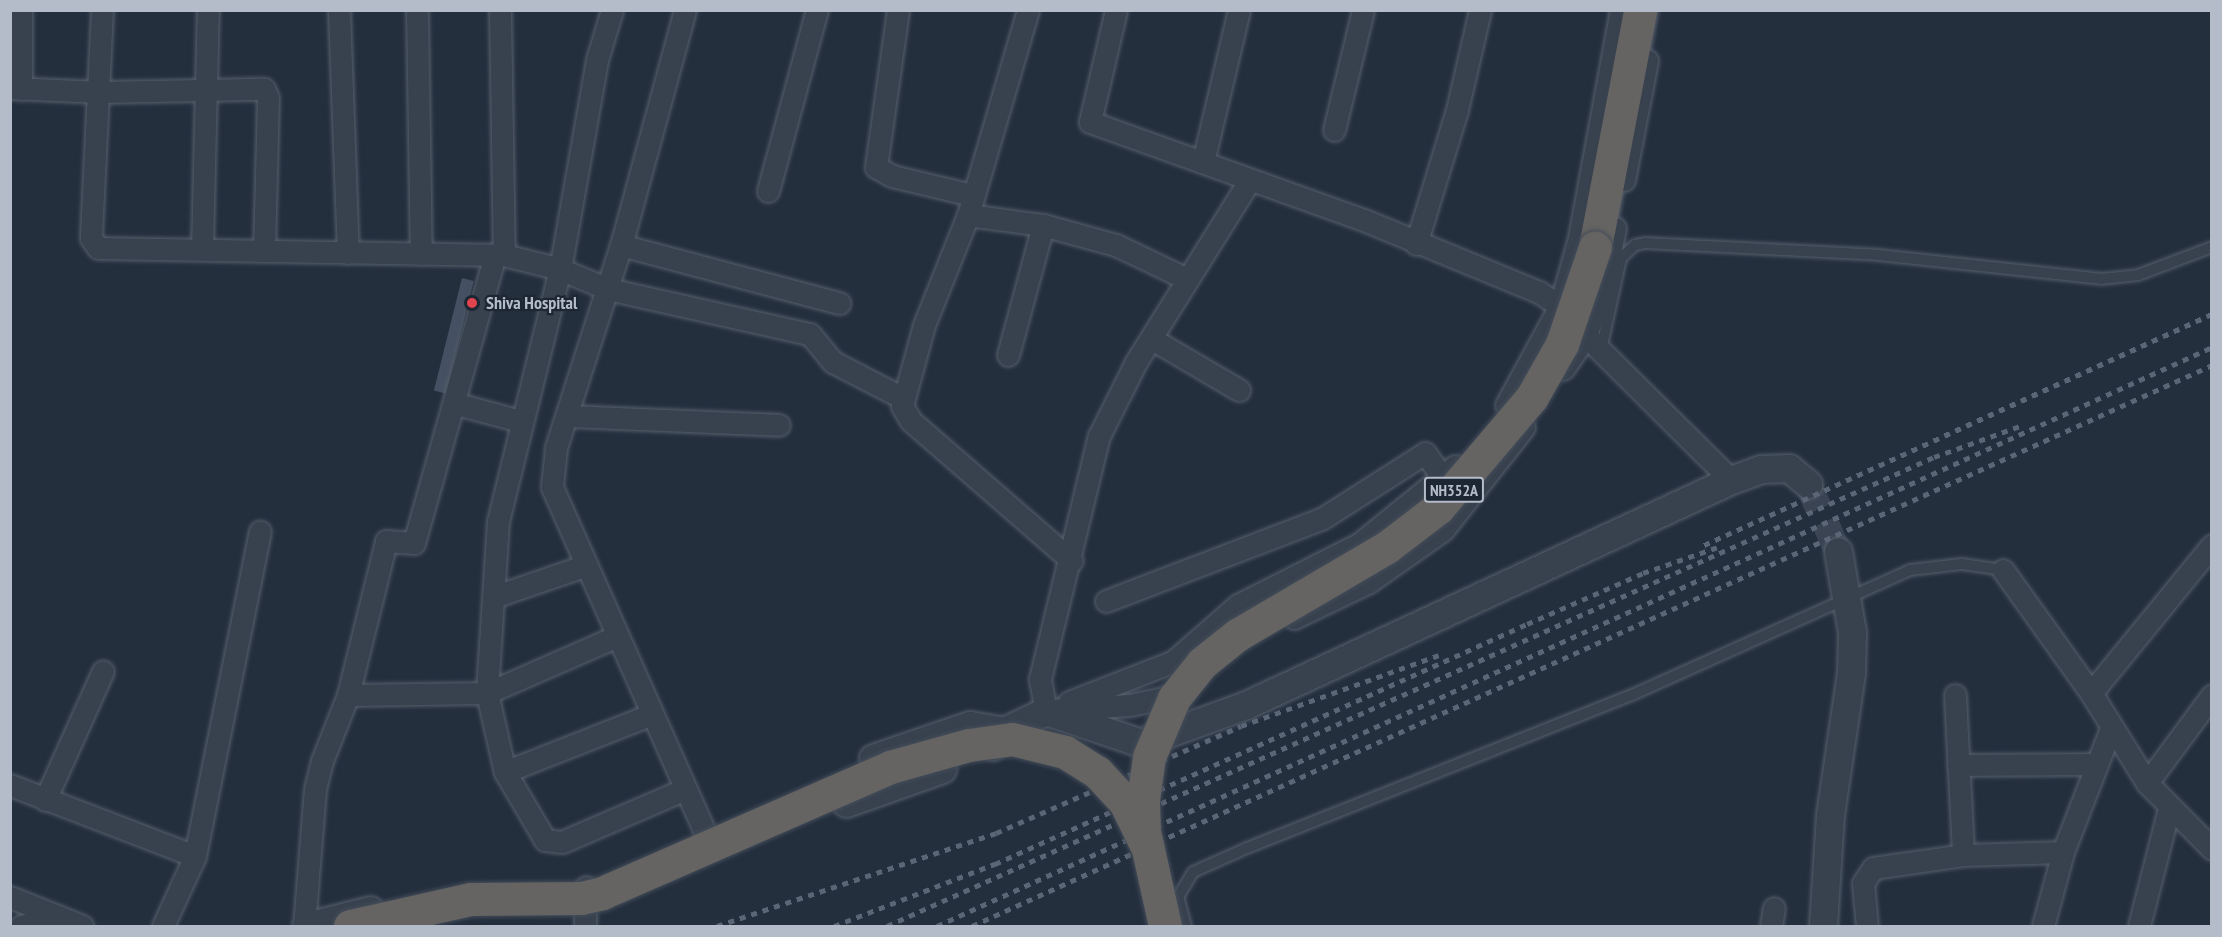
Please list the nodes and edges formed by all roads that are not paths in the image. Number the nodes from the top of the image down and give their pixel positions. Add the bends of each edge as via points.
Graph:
1 (21, 10) edge
2 (102, 10) edge
3 (208, 10) edge
4 (339, 10) edge
5 (417, 10) edge
6 (500, 10) edge
7 (612, 10) edge
8 (686, 10) edge
9 (817, 10) edge
10 (898, 10) edge
11 (1028, 10) edge
12 (1116, 10) edge
13 (1239, 10) edge
14 (1363, 10) edge
15 (1480, 10) edge
16 (1621, 10) edge
17 (1640, 10) edge
18 (1656, 10) edge
19 (16, 88) edge
20 (206, 90) junction
21 (101, 92) junction
22 (1334, 130) dead end
23 (1203, 162) junction
24 (1249, 181) junction
25 (768, 191) dead end
26 (970, 205) junction
27 (1043, 225) junction
28 (1416, 244) junction
29 (621, 245) junction
30 (2211, 247) edge
31 (202, 249) junction
32 (264, 251) junction
33 (348, 253) junction
34 (422, 254) junction
35 (500, 255) junction
36 (560, 269) junction
37 (1187, 279) junction
38 (608, 289) junction
39 (839, 303) dead end
40 (1560, 306) junction
41 (1152, 339) junction
42 (1593, 343) junction
43 (1008, 355) dead end
44 (1239, 390) dead end
45 (901, 397) junction
46 (457, 404) junction
47 (567, 416) junction
48 (520, 421) junction
49 (779, 424) dead end
50 (1444, 479) junction
51 (1731, 480) junction
52 (1808, 484) tunnel mouth
53 (260, 531) dead end
54 (2211, 545) edge
55 (1838, 551) tunnel mouth
56 (1072, 561) junction
57 (584, 566) junction
58 (2003, 570) joint
59 (1847, 594) junction
60 (494, 597) junction
61 (1106, 601) dead end
62 (615, 637) junction
63 (103, 670) dead end
64 (487, 693) junction
65 (2091, 693) junction
66 (348, 695) junction
67 (1955, 695) dead end
68 (2211, 695) edge
69 (1046, 711) junction
70 (650, 715) junction
71 (2111, 728) junction
72 (1004, 731) junction
73 (2094, 764) junction
74 (1958, 765) junction
75 (505, 772) junction
76 (2147, 783) junction
77 (10, 785) edge
78 (683, 790) junction
79 (45, 800) junction
80 (2169, 808) junction
81 (705, 832) junction
82 (1148, 849) junction
83 (2211, 849) edge
84 (2063, 852) junction
85 (1963, 855) junction
86 (195, 856) junction
87 (586, 886) junction
88 (10, 897) edge
89 (60, 917) junction
90 (586, 920) edge
91 (21, 927) edge
92 (82, 927) edge
93 (163, 927) edge
94 (305, 927) edge
95 (350, 927) edge
96 (401, 927) edge
97 (1165, 927) edge
98 (1186, 927) edge
99 (1823, 927) edge
100 (1867, 927) edge
101 (2043, 927) edge
102 (2139, 927) edge

1 - 19 street
2 - 21 street
3 - 20 street
4 - 33 street
5 - 34 street
6 - 35 street
7 - 36 street via 597,60
8 - 29 street
9 - 25 street
10 - 26 street via 876,167
11 - 26 street
12 - 23 street via 1090,122
13 - 23 street
14 - 22 street
15 - 28 street via 1457,110
16 - 40 street via 1579,238
17 - 82 highway, NH352A, bridge via 1595,247 1562,344 1532,396 1438,508 1388,547 1237,634 1187,680 1164,717 1149,757 1143,800
18 - 42 street
19 - 21 street
20 - 21 street
20 - 31 street
20 - 32 street via 259,87 266,92
21 - 31 street via 94,244 110,251
23 - 24 street
24 - 28 street via 1364,220
24 - 37 street
26 - 27 street
26 - 45 street
27 - 37 street via 1116,245
27 - 43 street
28 - 40 street via 1531,289
29 - 38 street
29 - 39 street
30 - 42 lane via 2138,275 2101,279 1878,255 1645,243 1635,245 1622,258
31 - 32 street
32 - 33 street
33 - 34 street
34 - 35 street
35 - 36 street
35 - 46 street
36 - 38 street
36 - 48 street
37 - 41 street
38 - 45 street via 810,334 833,362
38 - 47 street
40 - 50 street via 1516,392
41 - 44 street
41 - 56 street via 1122,386 1099,436
42 - 51 street
42 - 69 street via 1443,530 1387,569 1272,629 1187,693 1130,705
45 - 56 street via 904,413 911,421
46 - 48 street
46 - 66 street via 414,543 386,541
47 - 49 street
47 - 57 street via 552,465 552,487
48 - 60 street via 498,521
50 - 61 street via 1425,453 1323,518
50 - 69 street via 1359,544 1238,605 1174,661
51 - 52 street via 1761,469 1789,468
51 - 69 street via 1246,705 1141,743
53 - 86 street
54 - 65 street
55 - 59 street
56 - 69 street via 1041,679
57 - 60 street
57 - 62 street
58 - 59 lane via 1962,564 1910,570
58 - 65 street
59 - 98 lane via 1632,695 1193,872 1178,897
59 - 99 street via 1851,673 1830,815
60 - 64 street
62 - 64 street
62 - 70 street
63 - 79 street
64 - 66 street
64 - 75 street via 494,739
65 - 71 street
66 - 94 street via 315,789
67 - 74 street
68 - 76 street
69 - 72 street
70 - 75 street
70 - 78 street
71 - 73 street
71 - 76 street
72 - 81 street via 970,725 915,742
72 - 90 street via 982,758 898,783
73 - 74 street
73 - 84 street
74 - 85 street
75 - 78 street via 540,836 552,843
76 - 80 street
77 - 79 street
78 - 81 street
79 - 86 street
80 - 83 street
80 - 102 street
81 - 87 street
82 - 95 highway, bridge via 1125,802 1097,772 1065,752 1012,739 969,745 890,767 602,893 581,898 479,898
82 - 97 highway, NH352A, bridge
84 - 85 street
84 - 101 street
85 - 100 street via 1873,868 1863,883
86 - 93 street
87 - 90 street
87 - 94 street via 477,886
88 - 89 street
89 - 91 street
89 - 92 street
90 - 96 street via 483,910

